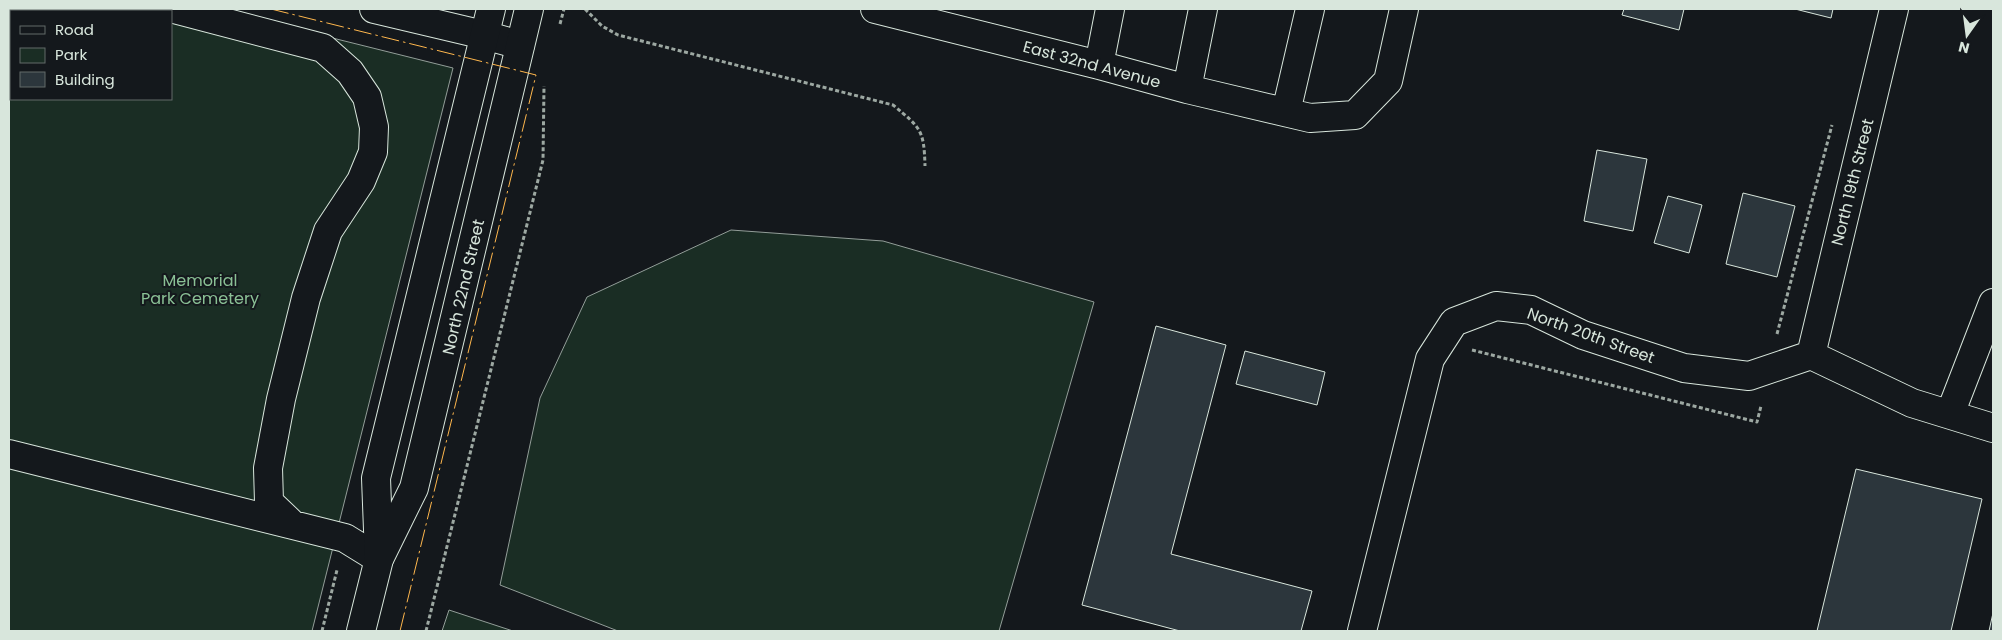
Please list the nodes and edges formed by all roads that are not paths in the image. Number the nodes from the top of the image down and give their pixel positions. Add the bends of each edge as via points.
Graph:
1 (174, 9) edge
2 (374, 9) edge
3 (491, 9) edge
4 (529, 9) edge
5 (875, 9) edge
6 (1110, 9) edge
7 (1203, 9) edge
8 (1310, 9) edge
9 (1404, 9) edge
10 (1894, 9) edge
11 (484, 35) junction
12 (520, 45) junction
13 (1099, 65) junction
14 (1187, 89) junction
15 (1298, 115) junction
16 (1993, 303) edge
17 (1811, 355) junction
18 (1950, 414) junction
19 (1993, 428) edge
20 (9, 454) edge
21 (292, 524) junction
22 (379, 558) junction
23 (361, 631) edge
24 (1362, 631) edge

1 - 21 street via 323,48 350,72 367,97 374,127 373,152 361,181 328,231 306,298 281,399 268,468 269,502
2 - 11 street
3 - 11 street, North 22nd Street
4 - 12 street, North 22nd Street
5 - 13 street, East 32nd Avenue
6 - 13 street
7 - 14 street
8 - 15 street
9 - 15 street via 1388,81 1355,115
10 - 17 street, North 19th Street
11 - 12 street
11 - 22 street, North 22nd Street via 376,478
12 - 22 street, North 22nd Street via 414,488
13 - 14 street, East 32nd Avenue
14 - 15 street, East 32nd Avenue
16 - 18 street
17 - 18 street via 1912,403
17 - 24 street, North 20th Street via 1749,376 1684,368 1583,335 1531,310 1496,306 1454,322 1430,360
18 - 19 street
20 - 21 street
21 - 22 street via 345,538
22 - 23 street, North 22nd Street

